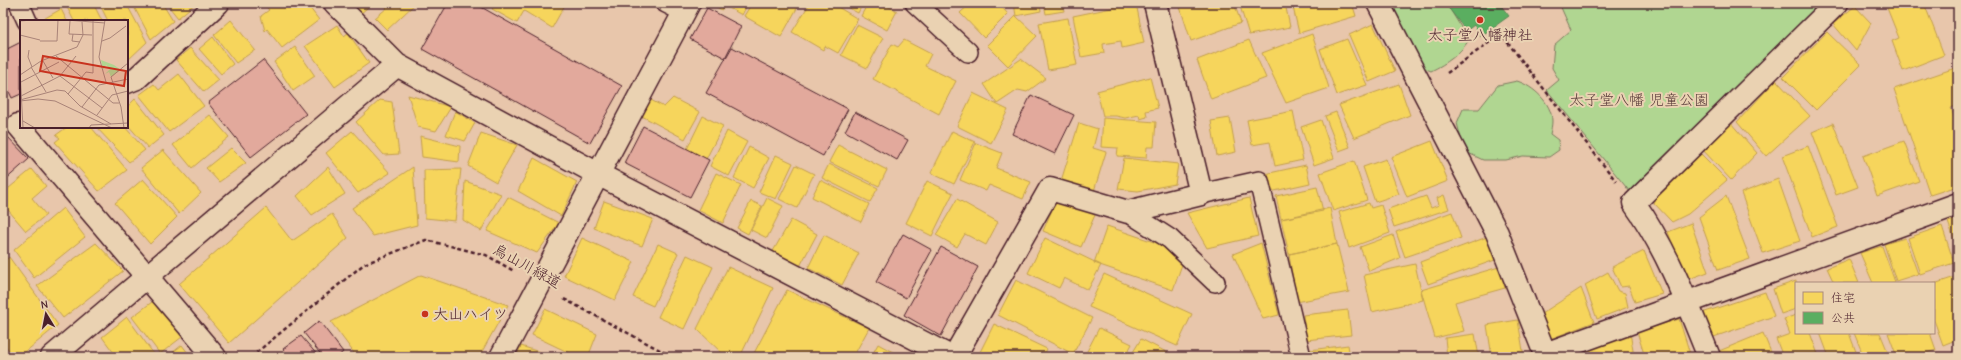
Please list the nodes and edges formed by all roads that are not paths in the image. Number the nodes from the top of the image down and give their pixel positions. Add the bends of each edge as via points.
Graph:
1 (19, 3) edge
2 (218, 3) edge
3 (335, 3) edge
4 (915, 3) edge
5 (1155, 3) edge
6 (1378, 3) edge
7 (1837, 3) edge
8 (680, 6) edge
9 (27, 20) edge
10 (968, 52) dead end
11 (398, 65) junction
12 (128, 82) edge
13 (14, 126) edge
14 (598, 174) junction
15 (1202, 194) junction
16 (1958, 204) edge
17 (1128, 212) junction
18 (148, 278) junction
19 (1215, 282) dead end
20 (1687, 304) junction
21 (1556, 354) edge
22 (52, 357) edge
23 (215, 357) edge
24 (501, 357) edge
25 (952, 357) edge
26 (1301, 357) edge
27 (1709, 357) edge

1 - 9 lane
2 - 12 street via 137,78
3 - 11 street
4 - 10 lane
5 - 15 street
6 - 21 street via 1498,233
7 - 20 street via 1634,203 1648,223
8 - 14 street
11 - 14 street
11 - 18 street
13 - 18 street
14 - 24 street
14 - 25 street
15 - 17 street
15 - 26 lane via 1259,181
16 - 20 street
17 - 19 lane via 1170,239
17 - 25 street via 1050,189
18 - 22 street
18 - 23 street
20 - 21 street
20 - 27 street

